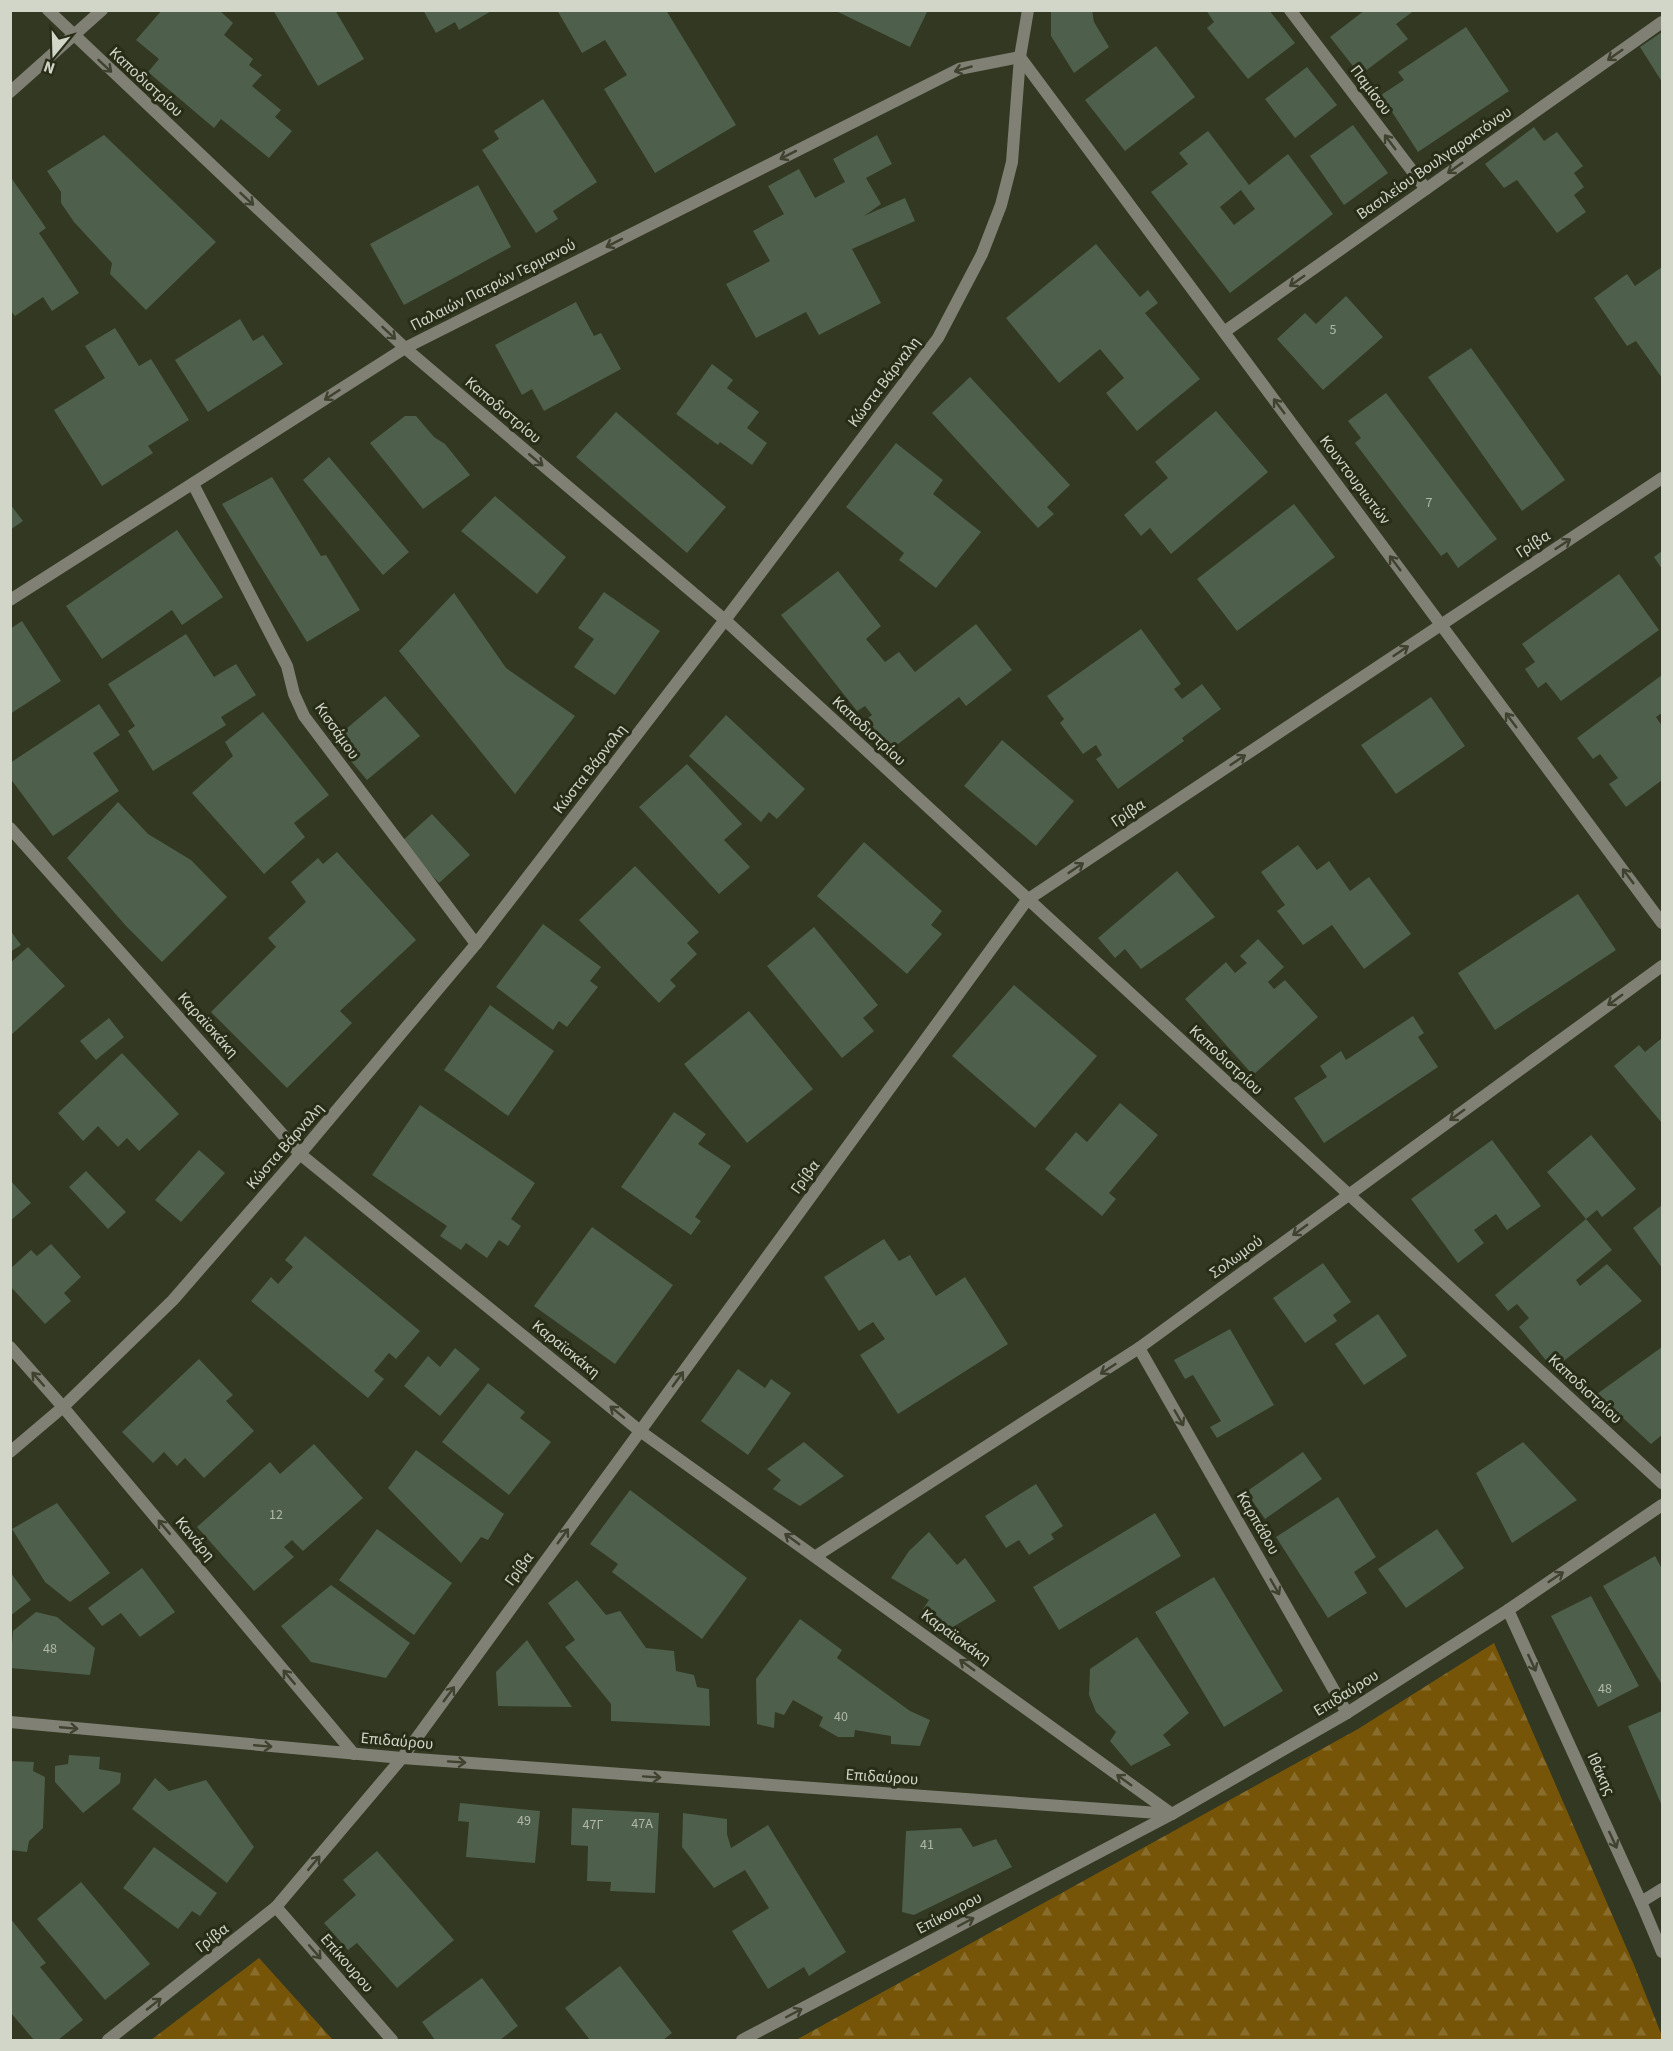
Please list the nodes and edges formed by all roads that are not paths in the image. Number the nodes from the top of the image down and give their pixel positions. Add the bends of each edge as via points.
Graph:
1 (48, 10) edge
2 (102, 10) edge
3 (1028, 10) edge
4 (1290, 10) edge
5 (1662, 22) edge
6 (74, 36) junction
7 (1020, 57) junction
8 (10, 92) edge
9 (1426, 189) junction
10 (1224, 332) junction
11 (405, 348) junction
12 (1662, 478) edge
13 (193, 484) junction
14 (10, 600) edge
15 (725, 620) junction
16 (1441, 624) junction
17 (10, 828) edge
18 (1027, 900) junction
19 (1662, 923) edge
20 (476, 944) junction
21 (1662, 966) edge
22 (300, 1154) junction
23 (1348, 1194) junction
24 (10, 1347) edge
25 (1139, 1348) junction
26 (63, 1407) junction
27 (640, 1431) junction
28 (10, 1452) edge
29 (1662, 1483) edge
30 (1662, 1504) edge
31 (816, 1556) junction
32 (1508, 1610) junction
33 (1347, 1713) junction
34 (10, 1722) edge
35 (354, 1754) junction
36 (402, 1758) junction
37 (1172, 1814) junction
38 (1662, 1889) edge
39 (1641, 1902) junction
40 (276, 1907) junction
41 (1662, 1952) edge
42 (108, 2040) edge
43 (392, 2040) edge
44 (742, 2040) edge

1 - 6 street, Καποδιστρίου
2 - 6 street
3 - 7 street, Κώστα Βάρναλη
9 -> 4 street, Παμίσου
5 -> 9 street, Βασιλείου Βουλγαροκτόνου
6 - 8 street
6 -> 11 street, Καποδιστρίου
7 - 10 street, Κουντουριωτών
7 -> 11 street, Παλαιών Πατρών Γερμανού via 959,69
7 - 15 street, Κώστα Βάρναλη via 1012,162 1002,205 982,254 938,338
9 -> 10 street, Βασιλείου Βουλγαροκτόνου
16 -> 10 street, Κουντουριωτών
11 -> 13 street, Παλαιών Πατρών Γερμανού
11 -> 15 street, Καποδιστρίου
16 -> 12 street, Γρίβα
13 - 14 street, Παλαιών Πατρών Γερμανού
13 - 20 street, Κισσάμου via 287,666 304,717
15 - 18 street, Καποδιστρίου
15 - 20 street, Κώστα Βάρναλη
18 -> 16 street, Γρίβα
19 -> 16 street, Κουντουριωτών
17 - 22 street, Καραϊσκάκη
18 - 23 street, Καποδιστρίου
27 -> 18 street, Γρίβα
20 - 22 street, Κώστα Βάρναλη
21 -> 23 street, Σολωμού
22 - 26 street, Κώστα Βάρναλη via 173,1300
27 -> 22 street, Καραϊσκάκη
23 -> 25 street, Σολωμού
23 - 29 street, Καποδιστρίου
26 -> 24 street, Κανάρη
25 -> 31 street, Σολωμού
25 -> 33 street, Καρπάθου
26 - 28 street, Κώστα Βάρναλη
35 -> 26 street, Κανάρη
31 -> 27 street, Καραϊσκάκη
36 -> 27 street, Γρίβα
32 -> 30 street, Επιδαύρου
37 -> 31 street, Καραϊσκάκη
32 - 33 street, Επιδαύρου
32 -> 39 street, Ιθάκης
33 - 37 street, Επιδαύρου
34 -> 35 street, Επιδαύρου
35 - 36 street, Επιδαύρου
36 -> 37 street, Επιδαύρου
40 -> 36 street, Γρίβα
44 -> 37 street, Επίκουρου
38 - 39 street
39 - 41 street, Ιθάκης
42 -> 40 street, Γρίβα
40 -> 43 street, Επίκουρου

